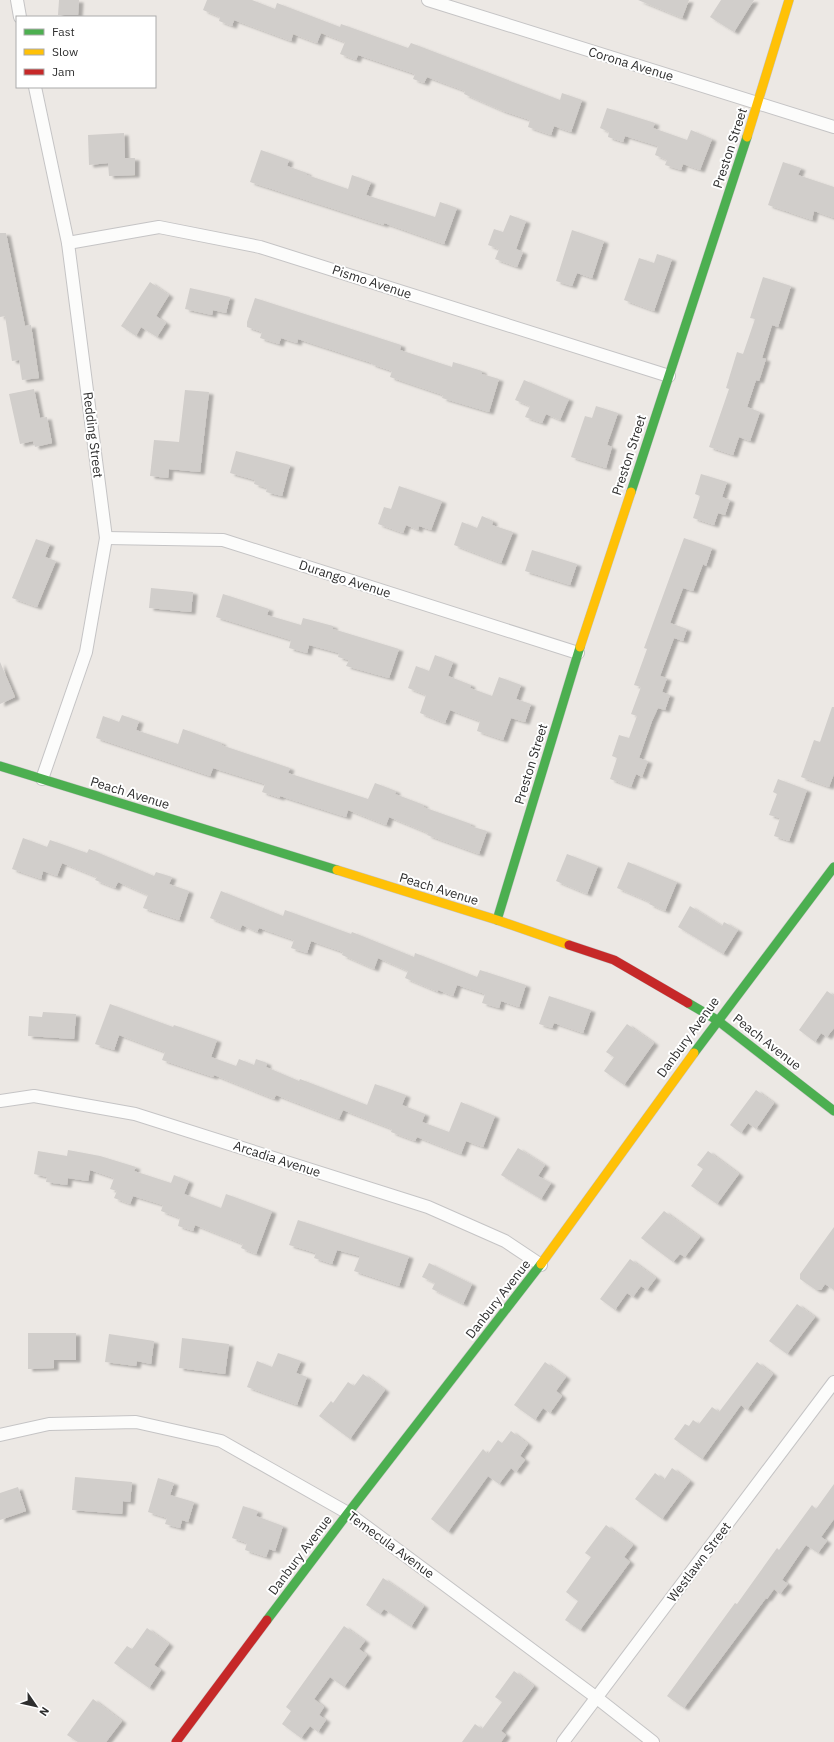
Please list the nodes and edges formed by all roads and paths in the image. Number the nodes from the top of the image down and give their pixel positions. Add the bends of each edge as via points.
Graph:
1 (17, 0) edge
2 (428, 0) edge
3 (789, 0) edge
4 (20, 16) edge
5 (35, 88) edge
6 (758, 104) junction
7 (834, 127) edge
8 (68, 243) junction
9 (669, 376) junction
10 (106, 538) junction
11 (578, 653) junction
12 (0, 766) edge
13 (42, 779) junction
14 (834, 867) edge
15 (497, 920) junction
16 (716, 1020) junction
17 (0, 1101) edge
18 (834, 1111) edge
19 (541, 1265) junction
20 (834, 1382) edge
21 (0, 1435) edge
22 (348, 1513) junction
23 (596, 1698) junction
24 (176, 1742) edge
25 (563, 1742) edge
26 (653, 1742) edge

1 - 4 street
2 - 6 street, Corona Avenue
3 - 6 street, Preston Street
5 - 8 street, Redding Street
6 - 7 street, Corona Avenue
6 - 9 street, Preston Street
8 - 9 street, Pismo Avenue via 159,227 260,246
8 - 10 street, Redding Street
9 - 11 street, Preston Street
10 - 11 street, Durango Avenue via 223,540
10 - 13 street, Redding Street via 86,652
11 - 15 street, Preston Street
12 - 13 street, Peach Avenue
13 - 15 street, Peach Avenue
14 - 16 street, Danbury Avenue
15 - 16 street, Peach Avenue via 614,960
16 - 18 street, Peach Avenue
16 - 19 street, Danbury Avenue
17 - 19 street, Arcadia Avenue via 34,1096 135,1114 428,1207 505,1241
19 - 22 street, Danbury Avenue
20 - 23 street, Westlawn Street
21 - 22 street, Temecula Avenue via 49,1424 136,1422 221,1441
22 - 23 street, Temecula Avenue
22 - 24 street, Danbury Avenue
23 - 25 street, Westlawn Street
23 - 26 street, Temecula Avenue

